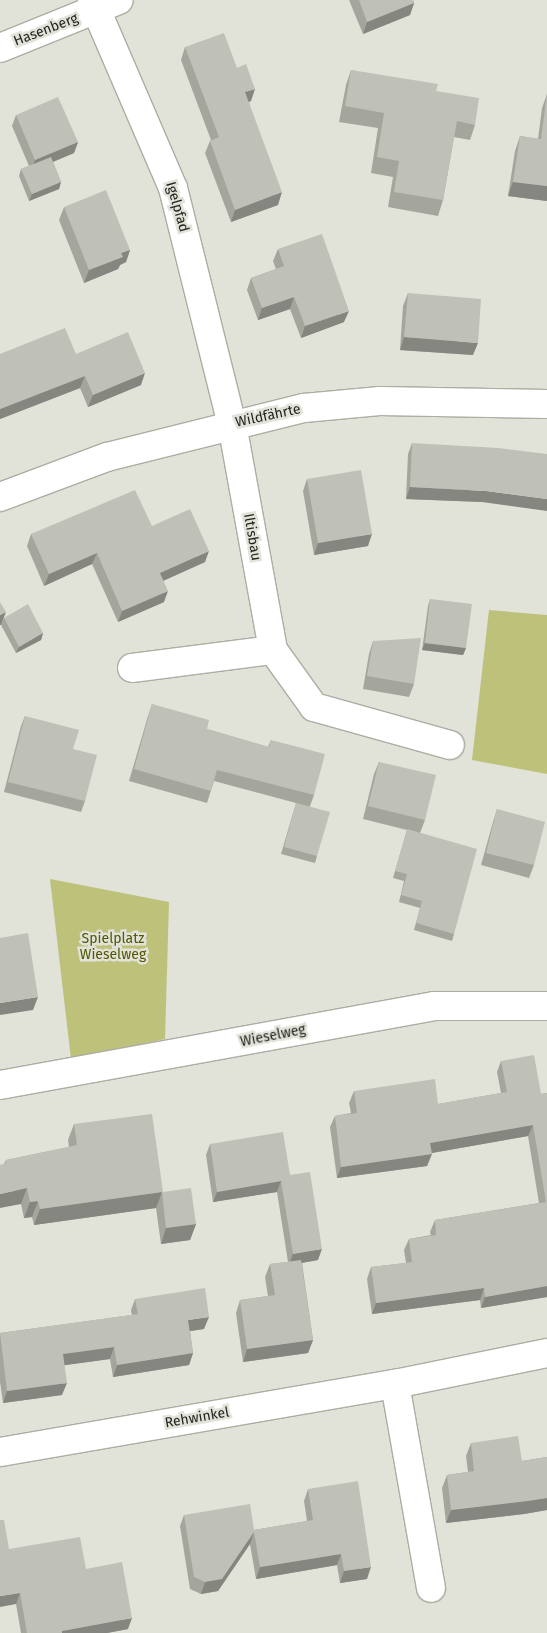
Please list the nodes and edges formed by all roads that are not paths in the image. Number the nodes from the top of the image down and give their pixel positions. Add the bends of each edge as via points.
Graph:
1 (103, 3) edge
2 (0, 48) edge
3 (547, 404) edge
4 (232, 424) junction
5 (0, 497) edge
6 (273, 650) junction
7 (132, 668) dead end
8 (450, 745) dead end
9 (547, 1006) edge
10 (0, 1086) edge
11 (547, 1353) edge
12 (395, 1384) junction
13 (0, 1452) edge
14 (431, 1588) dead end

1 - 2 street, Hasenberg
1 - 4 street, Igelpfad via 173,188
3 - 4 street, Wildfährte via 380,402 304,408
4 - 5 street, Wildfährte via 107,457
4 - 6 street, Iltisbau
6 - 7 street
6 - 8 street, Iltisbau via 314,707
9 - 10 street, Wieselweg via 434,1006
11 - 12 street, Rehwinkel
12 - 13 street, Rehwinkel
12 - 14 street

